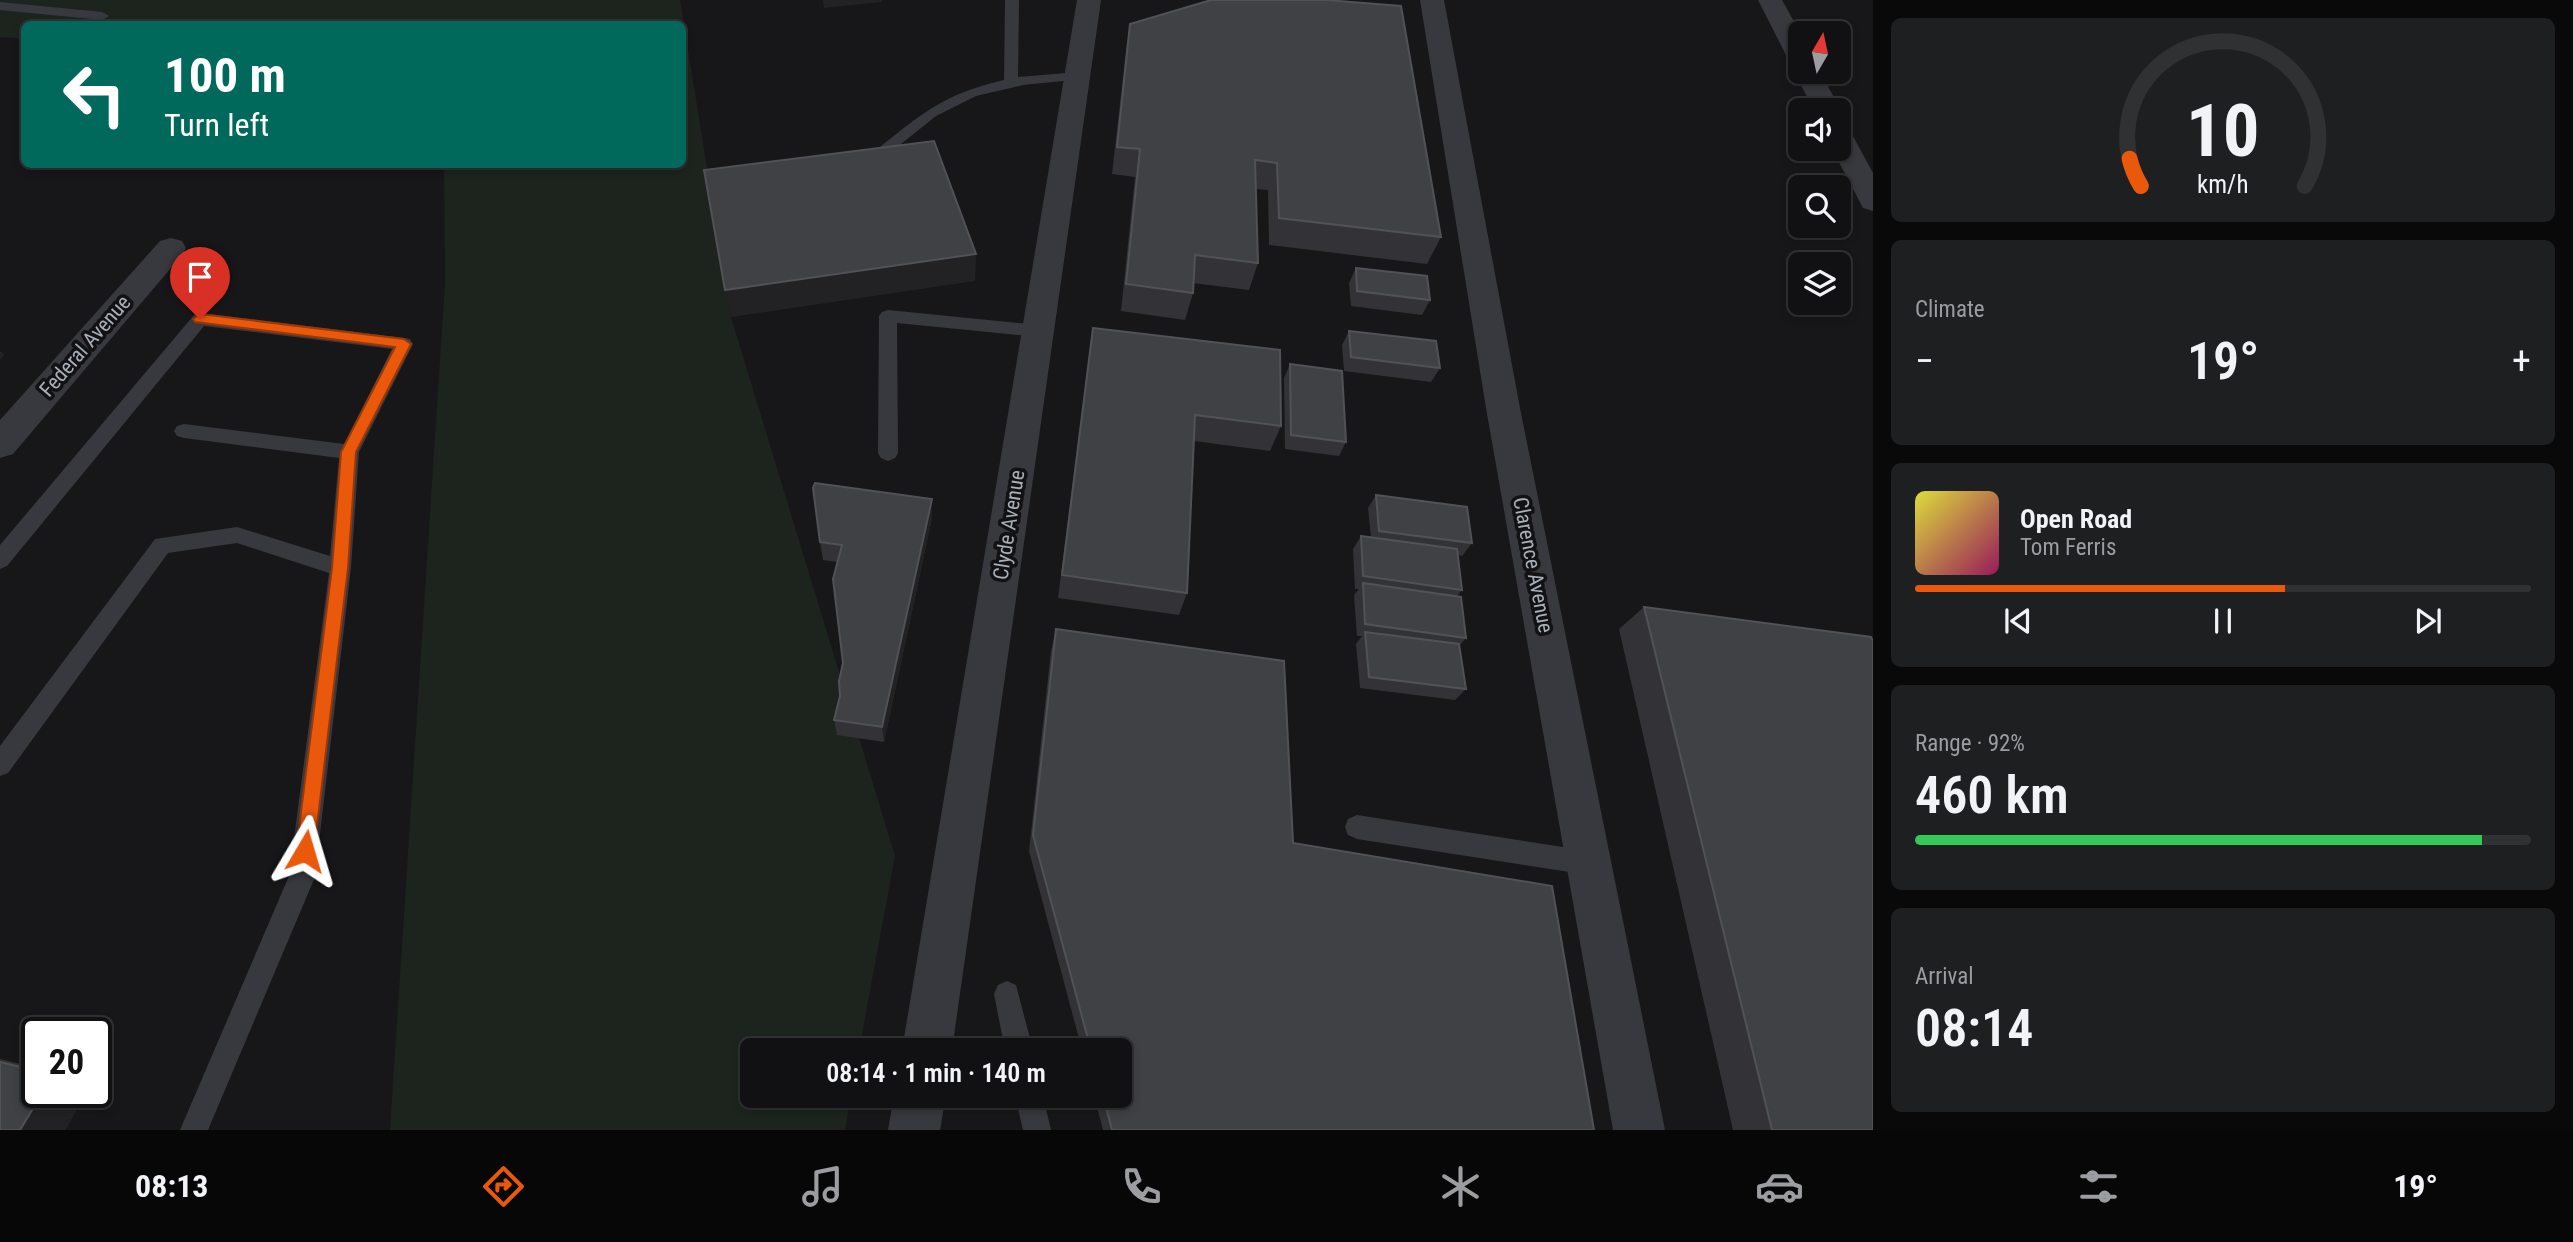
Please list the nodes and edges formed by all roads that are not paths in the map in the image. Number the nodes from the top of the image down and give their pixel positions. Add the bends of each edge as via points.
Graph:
1 (1012, 0) edge
2 (1090, 0) edge
3 (1432, 0) edge
4 (1770, 0) edge
5 (0, 6) edge
6 (102, 16) dead end
7 (1788, 35) edge
8 (1078, 76) junction
9 (1011, 82) junction
10 (886, 149) edge
11 (1851, 158) edge
12 (1873, 201) edge
13 (171, 248) dead end
14 (1038, 331) junction
15 (184, 432) dead end
16 (0, 444) edge
17 (349, 452) junction
18 (888, 453) dead end
19 (0, 560) edge
20 (340, 568) junction
21 (0, 765) edge
22 (1357, 827) dead end
23 (1589, 863) junction
24 (1007, 995) dead end
25 (929, 1038) edge
26 (1016, 1038) edge
27 (918, 1108) edge
28 (1032, 1108) edge
29 (194, 1130) edge
30 (914, 1130) edge
31 (1037, 1130) edge
32 (1639, 1130) edge

1 - 9 lane
2 - 8 street, Clyde Avenue
3 - 23 street, Clarence Avenue
4 - 7 street
5 - 6 lane
8 - 9 lane
8 - 14 street, Clyde Avenue
9 - 10 lane via 936,109
11 - 12 street
13 - 16 street, Federal Avenue
14 - 18 lane via 888,316
14 - 25 street, Clyde Avenue
15 - 17 lane
17 - 19 lane via 404,344 200,319
17 - 20 lane
20 - 21 lane via 237,535 162,545
20 - 29 lane via 302,877
22 - 23 lane
23 - 32 street, Clarence Avenue
24 - 26 lane
27 - 30 street
28 - 31 lane

